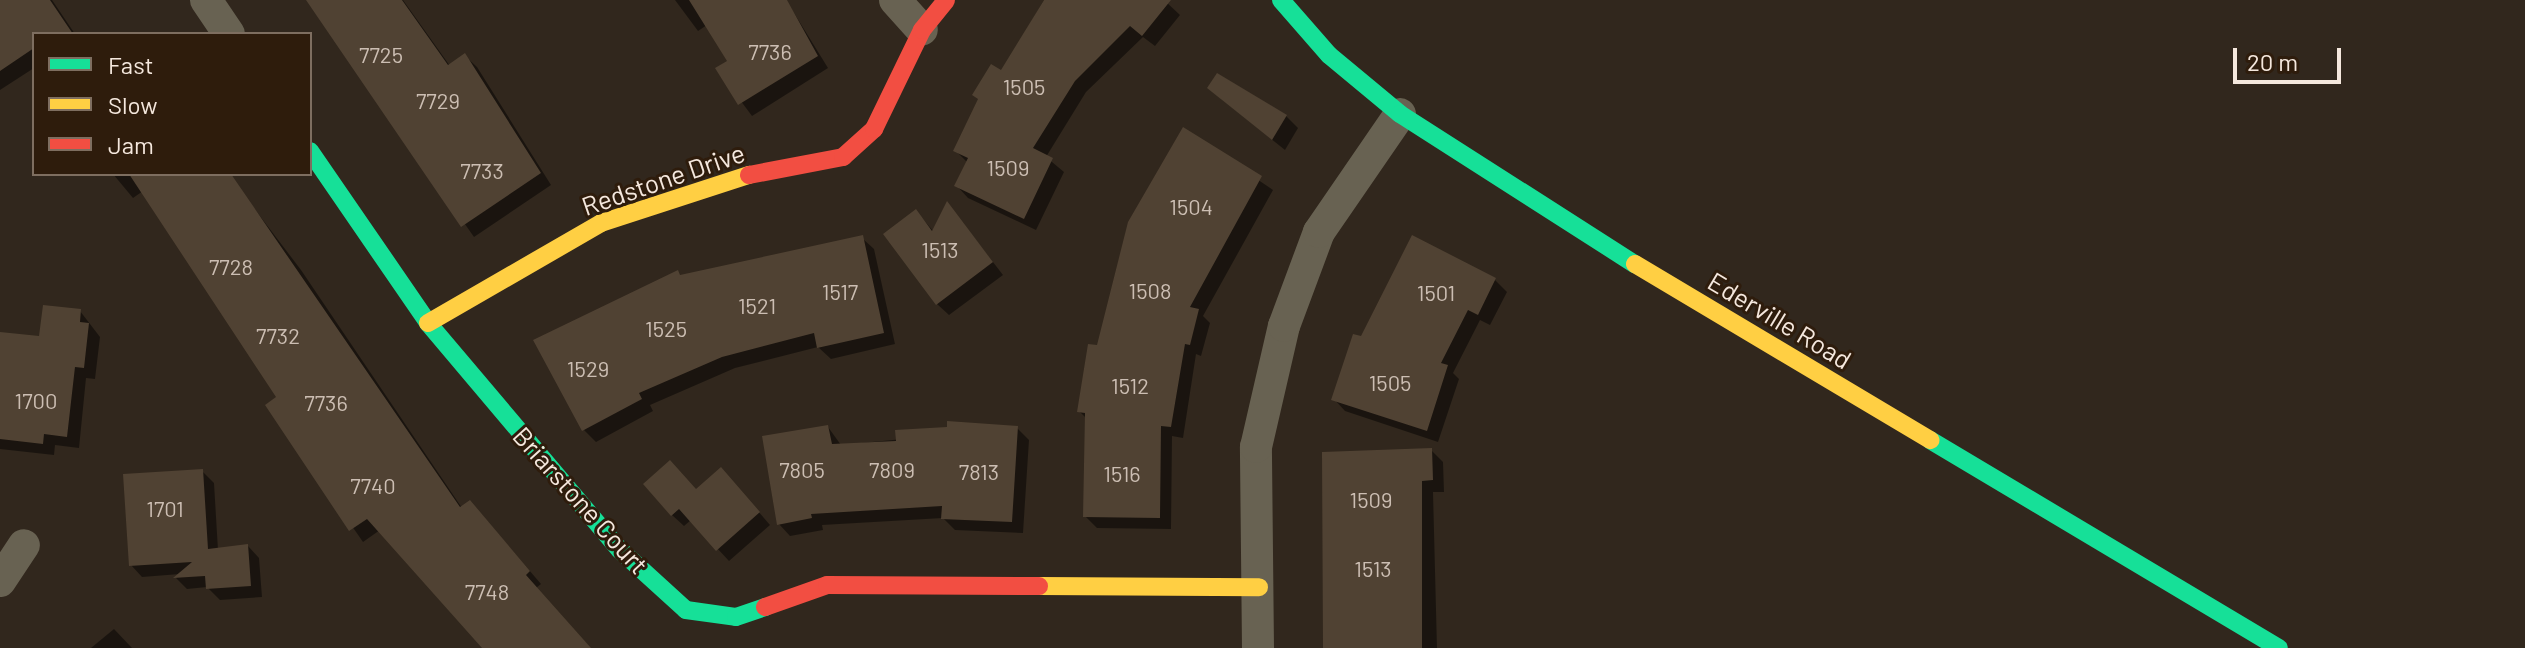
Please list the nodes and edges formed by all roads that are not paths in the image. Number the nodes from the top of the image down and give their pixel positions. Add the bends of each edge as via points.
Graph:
1 (206, 0) edge
2 (895, 0) edge
3 (946, 0) edge
4 (1281, 0) edge
5 (922, 30) junction
6 (228, 32) edge
7 (1400, 114) junction
8 (312, 154) edge
9 (428, 323) junction
10 (24, 545) dead end
11 (0, 581) edge
12 (1259, 587) junction
13 (1258, 648) edge
14 (2279, 648) edge

1 - 6 street
2 - 5 street
3 - 5 street, Redstone Drive
4 - 7 street, Ederville Road via 1329,55
5 - 9 street, Redstone Drive via 874,129 843,157 726,179 601,223
7 - 12 street via 1319,232 1284,326 1256,447
7 - 14 street, Ederville Road via 1548,212
8 - 9 street, Briarstone Court
9 - 12 street, Briarstone Court via 620,550 686,610 736,617 827,585
10 - 11 street
12 - 13 street

